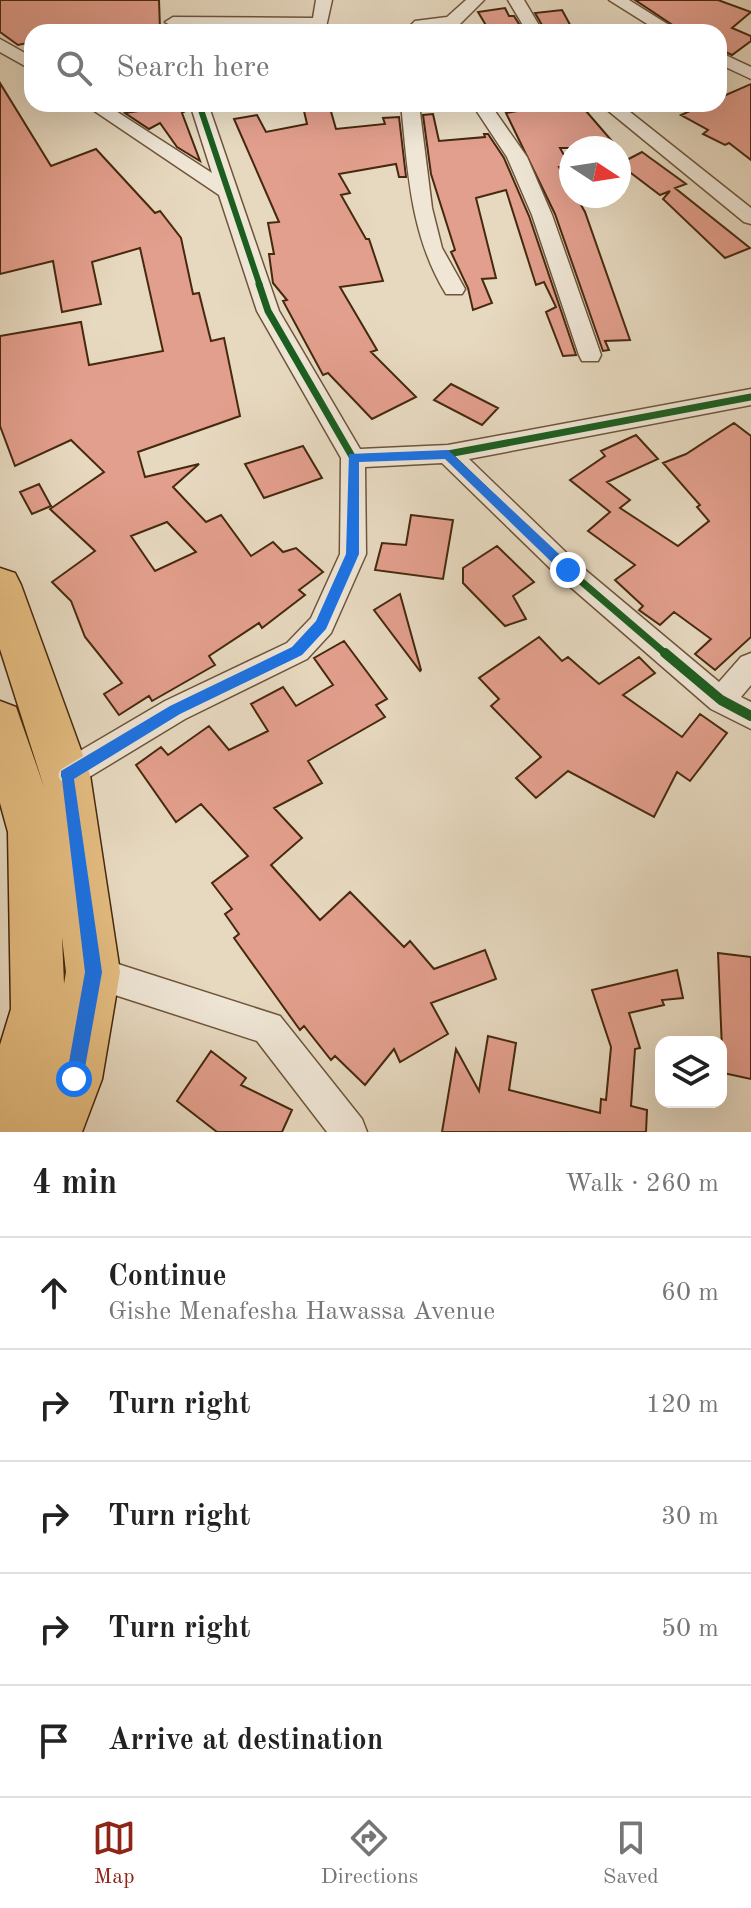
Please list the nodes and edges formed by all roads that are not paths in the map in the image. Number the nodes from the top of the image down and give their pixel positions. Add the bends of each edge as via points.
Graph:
1 (172, 0) edge
2 (324, 0) edge
3 (476, 0) edge
4 (516, 0) edge
5 (617, 0) edge
6 (175, 24) edge
7 (284, 24) edge
8 (455, 24) edge
9 (530, 24) edge
10 (658, 24) edge
11 (0, 44) edge
12 (24, 60) edge
13 (727, 61) edge
14 (751, 74) edge
15 (105, 112) edge
16 (202, 112) edge
17 (411, 112) edge
18 (486, 112) edge
19 (619, 112) edge
20 (227, 191) junction
21 (751, 218) edge
22 (454, 289) dead end
23 (590, 355) dead end
24 (751, 397) edge
25 (448, 454) junction
26 (353, 458) junction
27 (0, 585) edge
28 (751, 665) edge
29 (721, 700) junction
30 (751, 716) edge
31 (0, 722) edge
32 (66, 775) junction
33 (93, 972) junction
34 (2, 1132) edge
35 (53, 1132) edge
36 (349, 1132) edge

1 - 6 street
2 - 7 street via 320,23
3 - 8 street
4 - 9 street
5 - 10 street
11 - 12 street
13 - 14 street
15 - 20 street
16 - 20 street
17 - 22 street via 422,208 432,248
18 - 23 street via 517,157 536,200
19 - 21 street
20 - 26 street via 268,311
24 - 25 street
25 - 26 street
25 - 29 street via 568,570
26 - 32 street via 353,554 321,625 297,651 175,710
27 - 32 main road
28 - 29 street
29 - 30 street
31 - 34 main road via 33,832 38,1009
32 - 33 main road
33 - 35 main road via 74,1079
33 - 36 street via 268,1028

